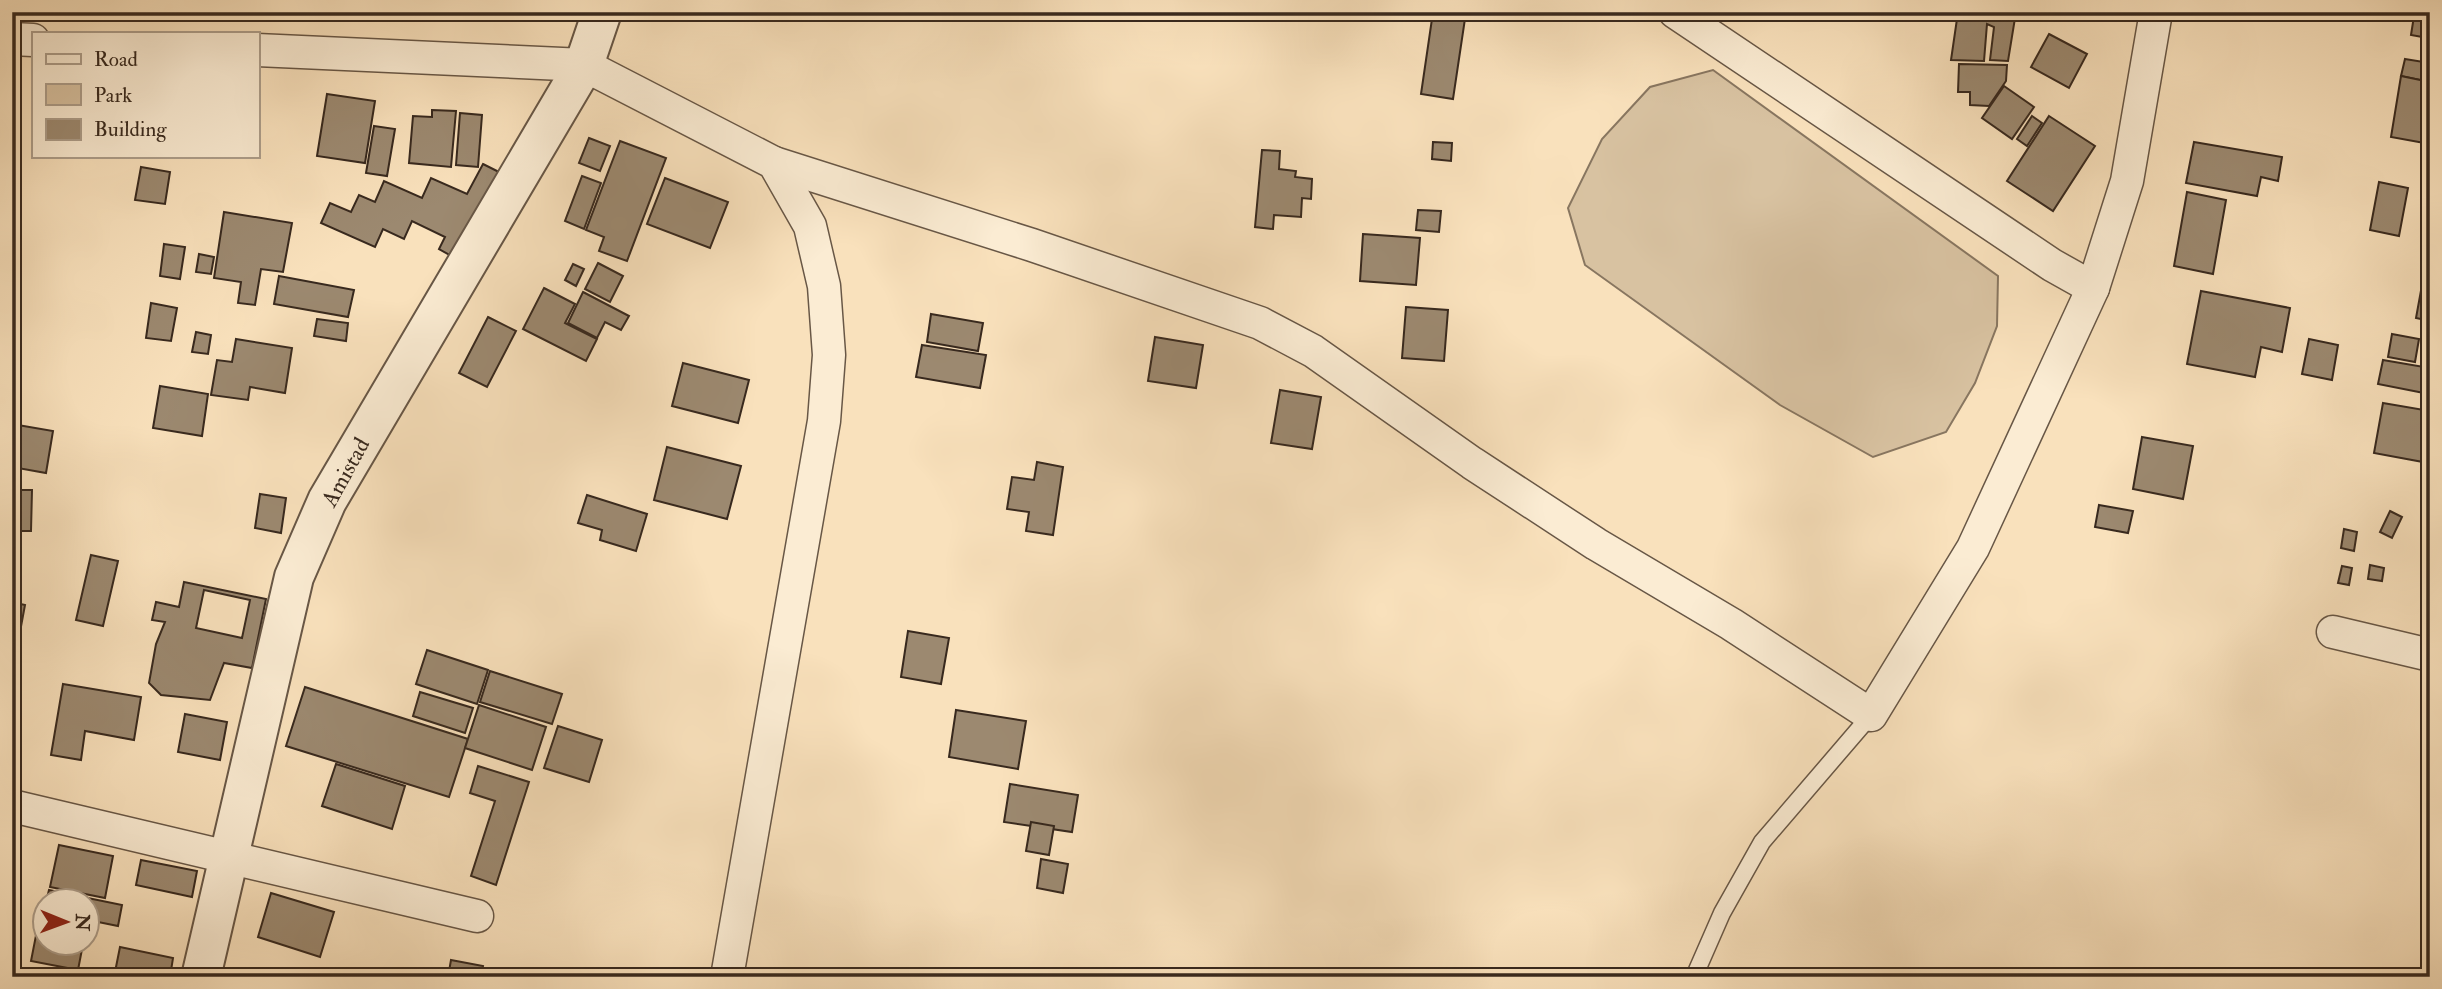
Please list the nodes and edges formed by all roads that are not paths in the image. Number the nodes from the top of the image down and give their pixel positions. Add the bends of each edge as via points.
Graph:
1 (602, 12) edge
2 (1675, 12) edge
3 (2156, 12) edge
4 (12, 39) edge
5 (32, 40) edge
6 (259, 51) edge
7 (584, 65) junction
8 (775, 163) junction
9 (2092, 288) junction
10 (2333, 632) dead end
11 (2430, 655) edge
12 (1871, 715) junction
13 (12, 806) edge
14 (229, 856) junction
15 (477, 916) dead end
16 (201, 977) edge
17 (727, 977) edge
18 (1694, 977) edge

1 - 7 street, Amistad
2 - 9 street
3 - 9 street via 2127,181
4 - 5 street
6 - 7 street
7 - 8 street
7 - 14 street, Amistad via 327,501 295,577
8 - 12 street via 1260,323 1313,351 1596,544
8 - 17 street via 810,226 824,286 829,355 822,434
9 - 12 street via 1973,548
10 - 11 street
12 - 18 lane via 1762,842 1722,913
13 - 14 street
14 - 15 street
14 - 16 street, Amistad

